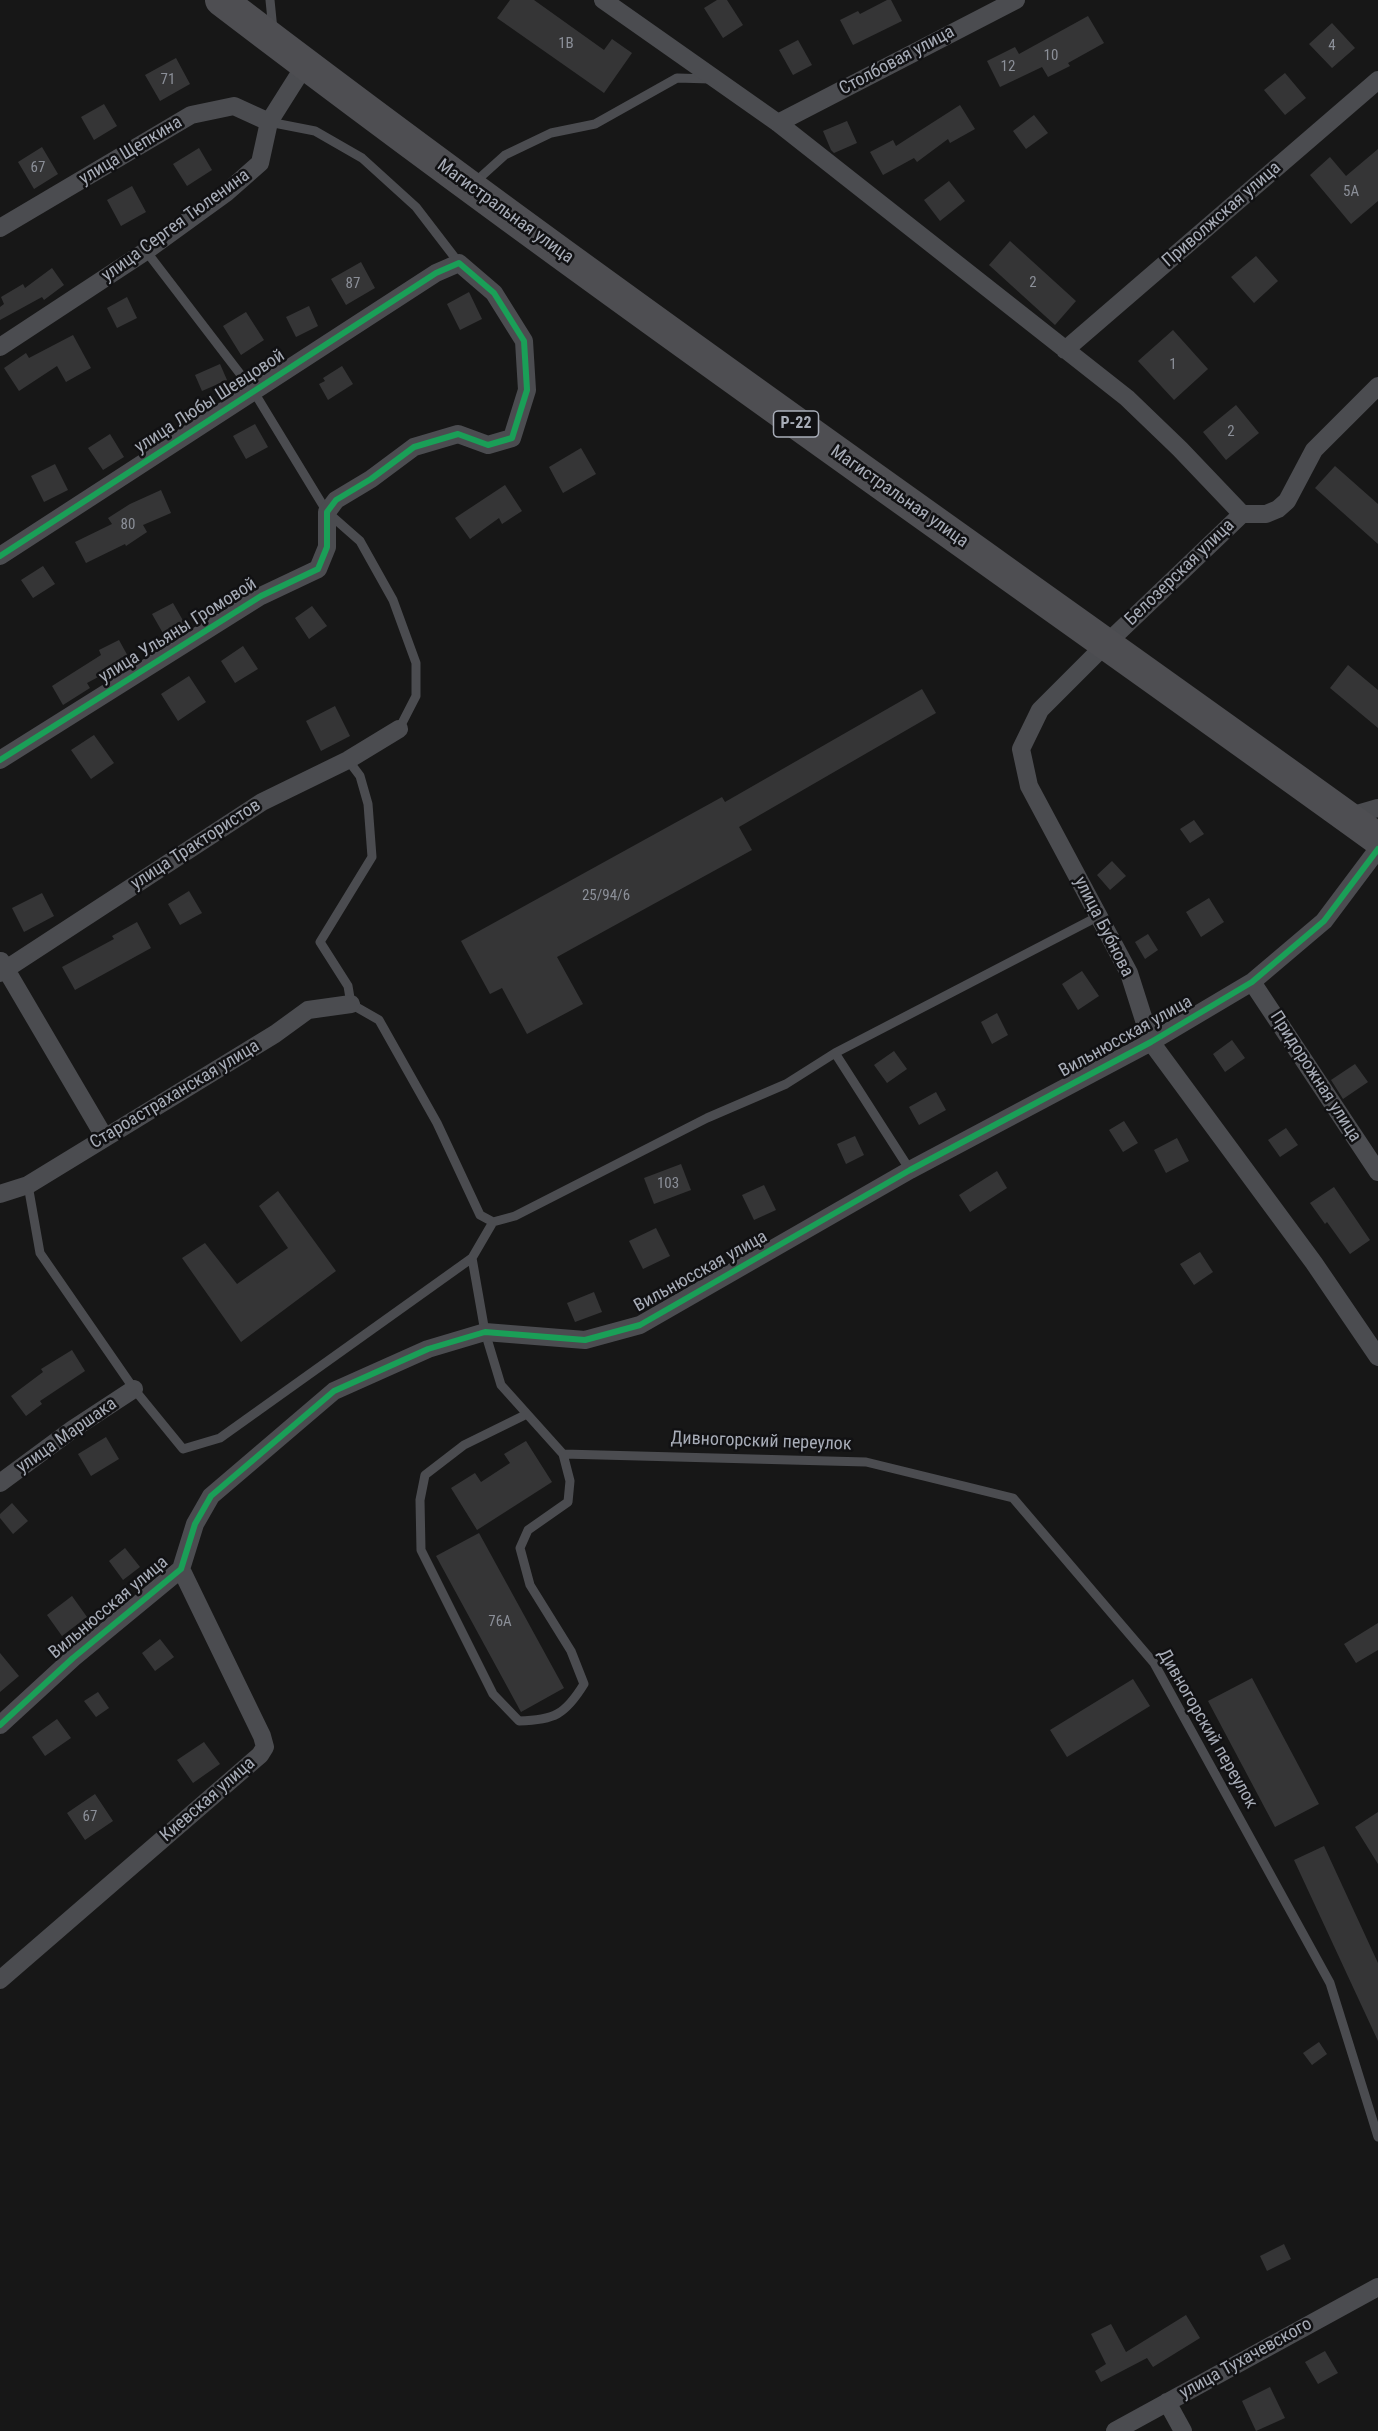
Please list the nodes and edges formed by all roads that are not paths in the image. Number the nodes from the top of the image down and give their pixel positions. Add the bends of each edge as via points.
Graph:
1 (220, 0) edge
2 (270, 0) edge
3 (603, 0) edge
4 (1016, 0) edge
5 (273, 41) junction
6 (305, 65) junction
7 (716, 79) junction
8 (1378, 80) edge
9 (269, 122) junction
10 (778, 123) junction
11 (470, 186) junction
12 (0, 228) edge
13 (146, 251) junction
14 (459, 263) junction
15 (0, 347) edge
16 (1065, 350) junction
17 (1378, 386) edge
18 (254, 392) junction
19 (327, 512) junction
20 (1242, 514) junction
21 (0, 556) edge
22 (1106, 644) junction
23 (399, 729) joint
24 (0, 760) edge
25 (348, 760) junction
26 (1378, 808) edge
27 (1347, 817) junction
28 (1378, 839) edge
29 (1378, 849) edge
30 (1099, 916) junction
31 (2, 967) edge
32 (1252, 982) junction
33 (351, 1004) junction
34 (1150, 1042) junction
35 (835, 1053) junction
36 (105, 1138) junction
37 (910, 1170) junction
38 (1378, 1172) edge
39 (28, 1185) junction
40 (0, 1194) edge
41 (493, 1222) junction
42 (472, 1258) junction
43 (485, 1332) junction
44 (1378, 1358) edge
45 (134, 1389) junction
46 (527, 1414) junction
47 (563, 1454) junction
48 (0, 1484) edge
49 (182, 1569) junction
50 (0, 1725) edge
51 (0, 1980) edge
52 (1378, 2137) edge
53 (1378, 2287) edge
54 (1167, 2402) junction
55 (1115, 2431) edge
56 (1183, 2431) edge

1 - 5 highway, Магистральная улица / Р-22
2 - 5 lane
3 - 7 street
4 - 10 street, Столбовая улица
5 - 6 highway, Магистральная улица / Р-22
6 - 9 street, улица Сергея Тюленина
6 - 11 highway, Магистральная улица / Р-22
7 - 10 street
7 - 11 lane via 677,78 595,124 551,133 506,155
8 - 16 street, Приволжская улица
9 - 12 street, улица Щепкина via 234,106 191,115
9 - 13 street, улица Сергея Тюленина via 260,163
9 - 14 lane via 315,131 362,158 416,207
10 - 16 street
11 - 22 highway, Магистральная улица / Р-22 via 774,409
13 - 15 street, улица Сергея Тюленина
13 - 18 lane
14 - 18 street, улица Любы Шевцовой via 436,273
14 - 19 street via 494,293 524,341 526,390 512,438 488,445 458,434 414,447 336,500
16 - 20 street via 1127,398
17 - 20 street, Белозерская улица via 1314,450 1287,501 1266,514
18 - 19 lane
18 - 21 street, улица Любы Шевцовой
19 - 23 lane via 360,541 393,600 416,663 416,696
19 - 24 street, улица Ульяны Громовой via 327,547 318,569 261,596
20 - 22 street, Белозерская улица
22 - 27 highway, Магистральная улица / Р-22
22 - 30 street, улица Бубнова via 1040,710 1021,749 1029,786
23 - 25 street, улица Трактористов
25 - 31 street, улица Трактористов via 262,802
25 - 33 lane via 360,776 368,804 372,857 320,942 348,986
26 - 27 street
27 - 28 highway, Магистральная улица / Р-22
29 - 32 street, Вильнюсская улица via 1324,921
30 - 34 street, улица Бубнова via 1129,973
30 - 35 lane
31 - 36 street
32 - 34 street, Вильнюсская улица
32 - 38 street, Придорожная улица
33 - 36 street, Староастраханская улица via 308,1010
33 - 41 lane via 379,1020 437,1123 480,1215
34 - 37 street, Вильнюсская улица
34 - 44 street, улица Бубнова via 1314,1263
35 - 37 lane
35 - 41 lane via 786,1084 707,1118 514,1216
36 - 39 street, Староастраханская улица
37 - 43 street, Вильнюсская улица via 640,1325 585,1341
39 - 40 street, Староастраханская улица
39 - 45 lane via 40,1253
41 - 42 lane
42 - 43 lane
42 - 45 lane via 220,1438 183,1449
43 - 46 lane via 501,1385
43 - 49 street, Вильнюсская улица via 428,1349 334,1390 211,1496 195,1524
45 - 48 street, улица Маршака
46 - 47 lane
46 - 47 lane via 464,1445 425,1475 420,1500 421,1550 494,1694 519,1721 546,1720 572,1703 584,1684 571,1651 530,1585 520,1548 528,1530 568,1502 570,1481
47 - 52 lane, Дивногорский переулок via 866,1462 1013,1498 1154,1663 1330,1983
49 - 50 street, Вильнюсская улица via 73,1658
49 - 51 street, Киевская улица via 265,1747
53 - 54 street, улица Тухачевского
54 - 55 street, улица Тухачевского
54 - 56 street

